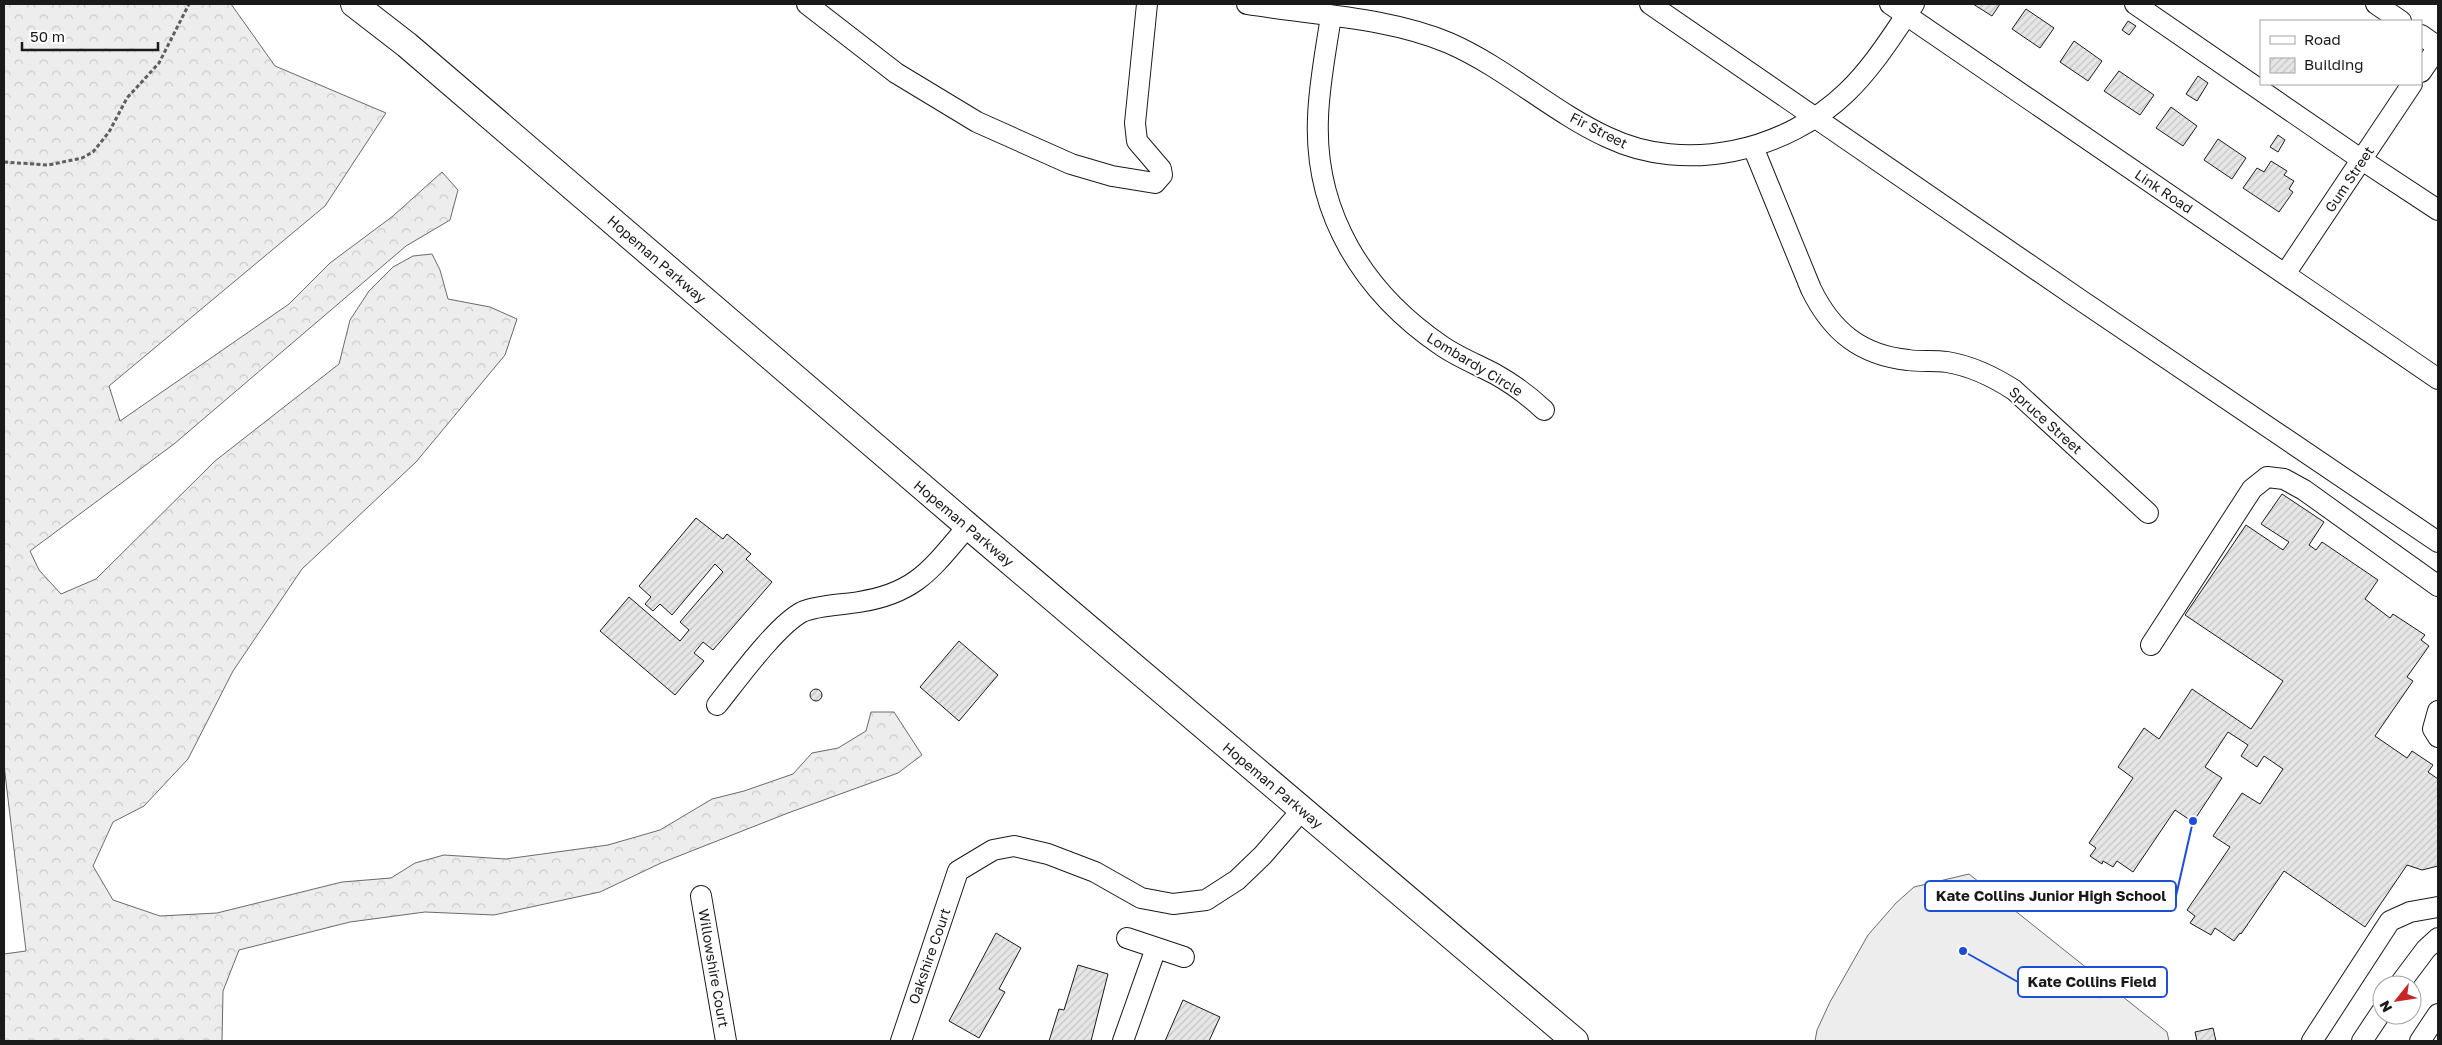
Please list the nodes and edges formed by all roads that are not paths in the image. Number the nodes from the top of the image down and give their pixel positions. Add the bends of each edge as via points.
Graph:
1 (354, 4) edge
2 (807, 4) edge
3 (1147, 4) edge
4 (1247, 4) edge
5 (1650, 4) edge
6 (1890, 4) edge
7 (2135, 4) edge
8 (2376, 4) edge
9 (1910, 9) edge
10 (1331, 16) junction
11 (2400, 20) edge
12 (2422, 35) edge
13 (2438, 47) edge
14 (2422, 71) edge
15 (2411, 85) edge
16 (1815, 118) junction
17 (1753, 147) junction
18 (2362, 160) junction
19 (2438, 210) edge
20 (2285, 274) junction
21 (2438, 379) edge
22 (1544, 410) dead end
23 (2148, 513) dead end
24 (968, 526) junction
25 (2438, 542) edge
26 (2438, 586) edge
27 (2151, 645) dead end
28 (716, 704) dead end
29 (1302, 810) junction
30 (701, 896) dead end
31 (2438, 907) edge
32 (1127, 938) dead end
33 (2438, 938) edge
34 (1156, 948) junction
35 (1184, 957) dead end
36 (2406, 975) edge
37 (2438, 1014) edge
38 (2373, 1025) edge
39 (726, 1041) edge
40 (901, 1041) edge
41 (1123, 1041) edge
42 (1575, 1041) edge
43 (2312, 1041) edge
44 (2362, 1041) edge
45 (2420, 1041) edge

1 - 24 main road, Hopeman Parkway via 422,58
2 - 3 street via 896,73 977,122 1071,164 1112,176 1155,183 1162,175 1161,169 1137,141 1134,123
4 - 10 street, Fir Street
5 - 16 street
6 - 9 street, Link Road
7 - 18 street
8 - 11 street
9 - 16 street, Fir Street via 1874,62 1848,91
9 - 20 street, Link Road
10 - 17 street, Fir Street via 1386,24 1448,43 1505,72 1578,122 1632,147 1665,154 1699,156
10 - 22 street, Lombardy Circle via 1318,118 1318,150 1335,218 1348,248 1368,280 1417,328 1444,348 1518,389
12 - 13 street
13 - 14 street
15 - 18 street, Gum Street
16 - 17 street, Fir Street
16 - 25 street
17 - 23 street, Spruce Street via 1811,289 1835,327 1868,350 1889,358 1946,362 2001,382 2014,390
18 - 19 street
18 - 20 street, Gum Street
20 - 21 street, Link Road
24 - 28 street via 926,574 910,586 880,599 810,610 792,620
24 - 29 main road, Hopeman Parkway
26 - 27 street via 2304,490 2284,479 2267,477 2252,489
29 - 40 street, Oakshire Court via 1238,880 1206,900 1173,904 1141,898 1095,872 1048,854 1014,846 993,850 958,871
29 - 42 main road, Hopeman Parkway
30 - 39 street, Willowshire Court
31 - 43 street via 2410,912 2390,921
32 - 34 street
33 - 36 street
34 - 35 street
34 - 41 street
37 - 45 street
38 - 44 street

